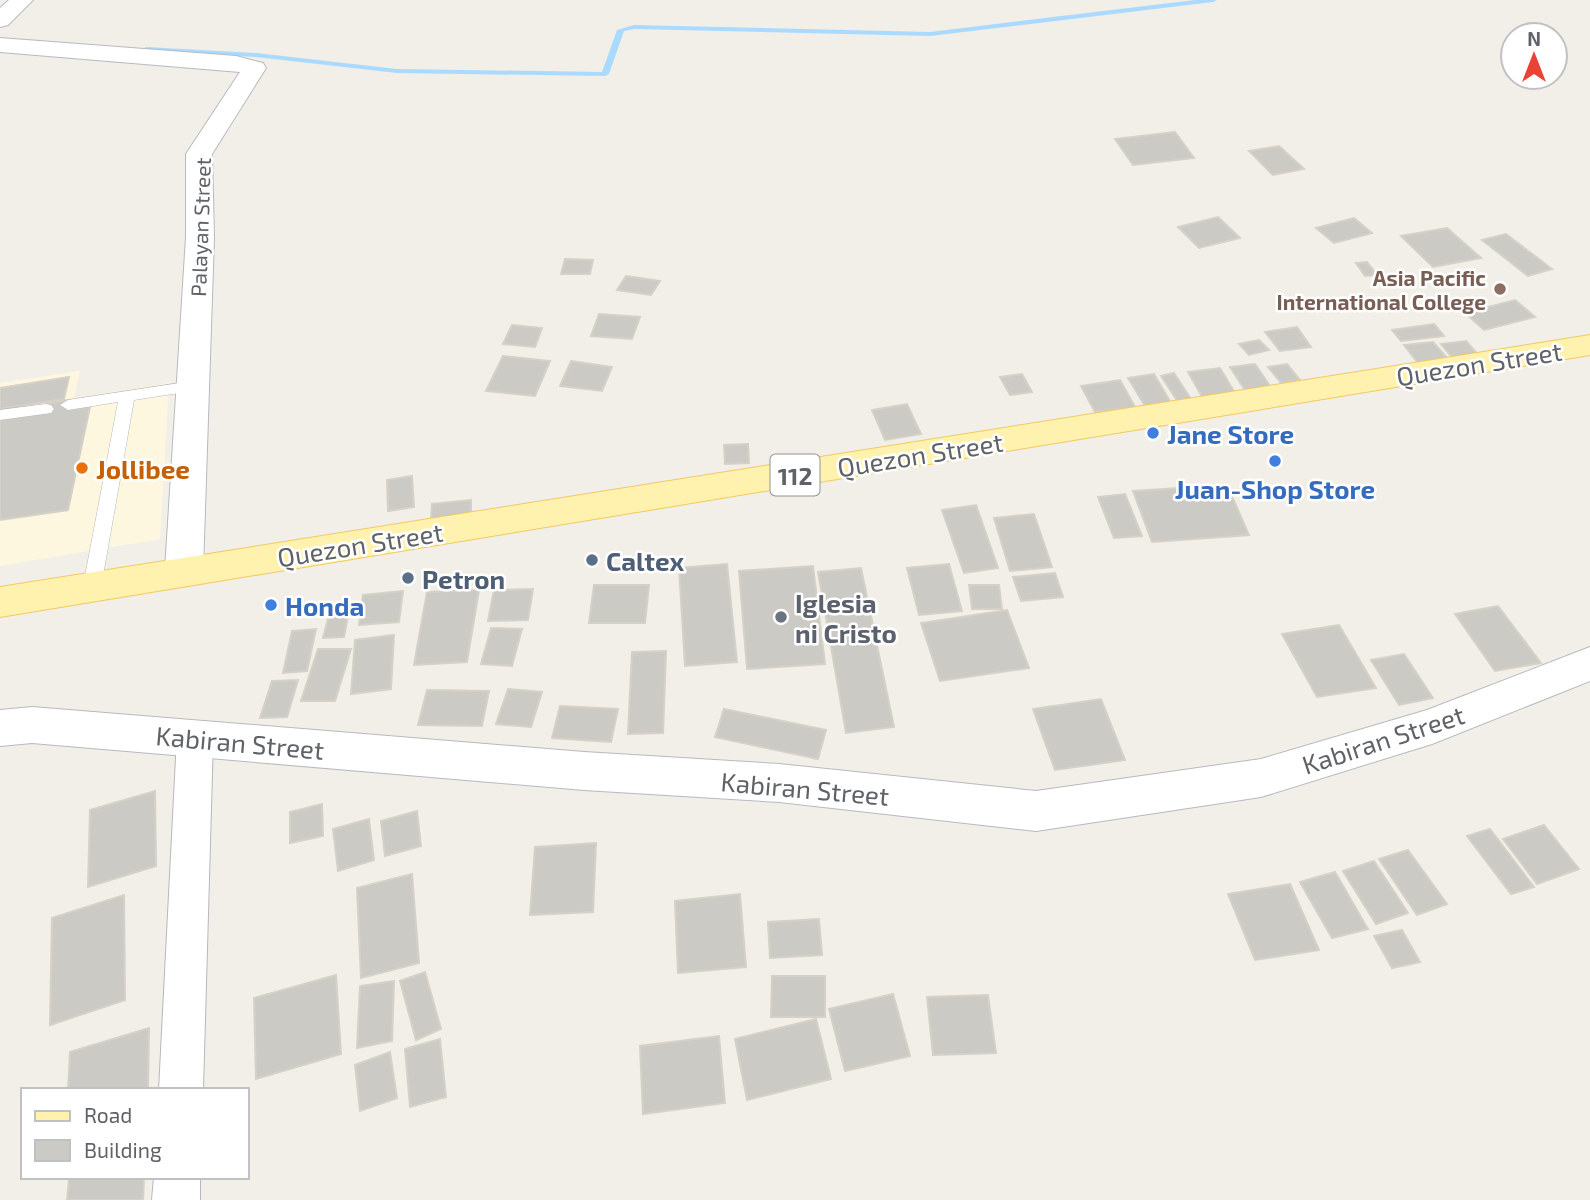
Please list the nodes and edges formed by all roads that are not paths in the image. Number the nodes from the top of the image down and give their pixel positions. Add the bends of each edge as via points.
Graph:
1 (22, 0) edge
2 (0, 20) edge
3 (0, 45) edge
4 (1590, 345) edge
5 (193, 386) junction
6 (127, 396) junction
7 (68, 405) dead end
8 (46, 408) dead end
9 (0, 415) edge
10 (184, 570) junction
11 (92, 587) junction
12 (0, 602) edge
13 (1590, 664) edge
14 (0, 729) edge
15 (195, 738) junction
16 (181, 1088) edge
17 (177, 1179) edge
18 (177, 1200) edge

1 - 2 street
3 - 5 street, Palayan Street via 254,68 200,154
4 - 10 main road, Quezon Street / 112
5 - 6 lane
5 - 10 street, Palayan Street
6 - 7 lane
6 - 11 lane
8 - 9 lane
10 - 11 main road, Quezon Street / 112
11 - 12 main road, Quezon Street / 112
13 - 15 street, Kabiran Street via 1432,726 1261,778 1036,811 779,783
14 - 15 street, Kabiran Street via 32,725
15 - 16 street
17 - 18 street

